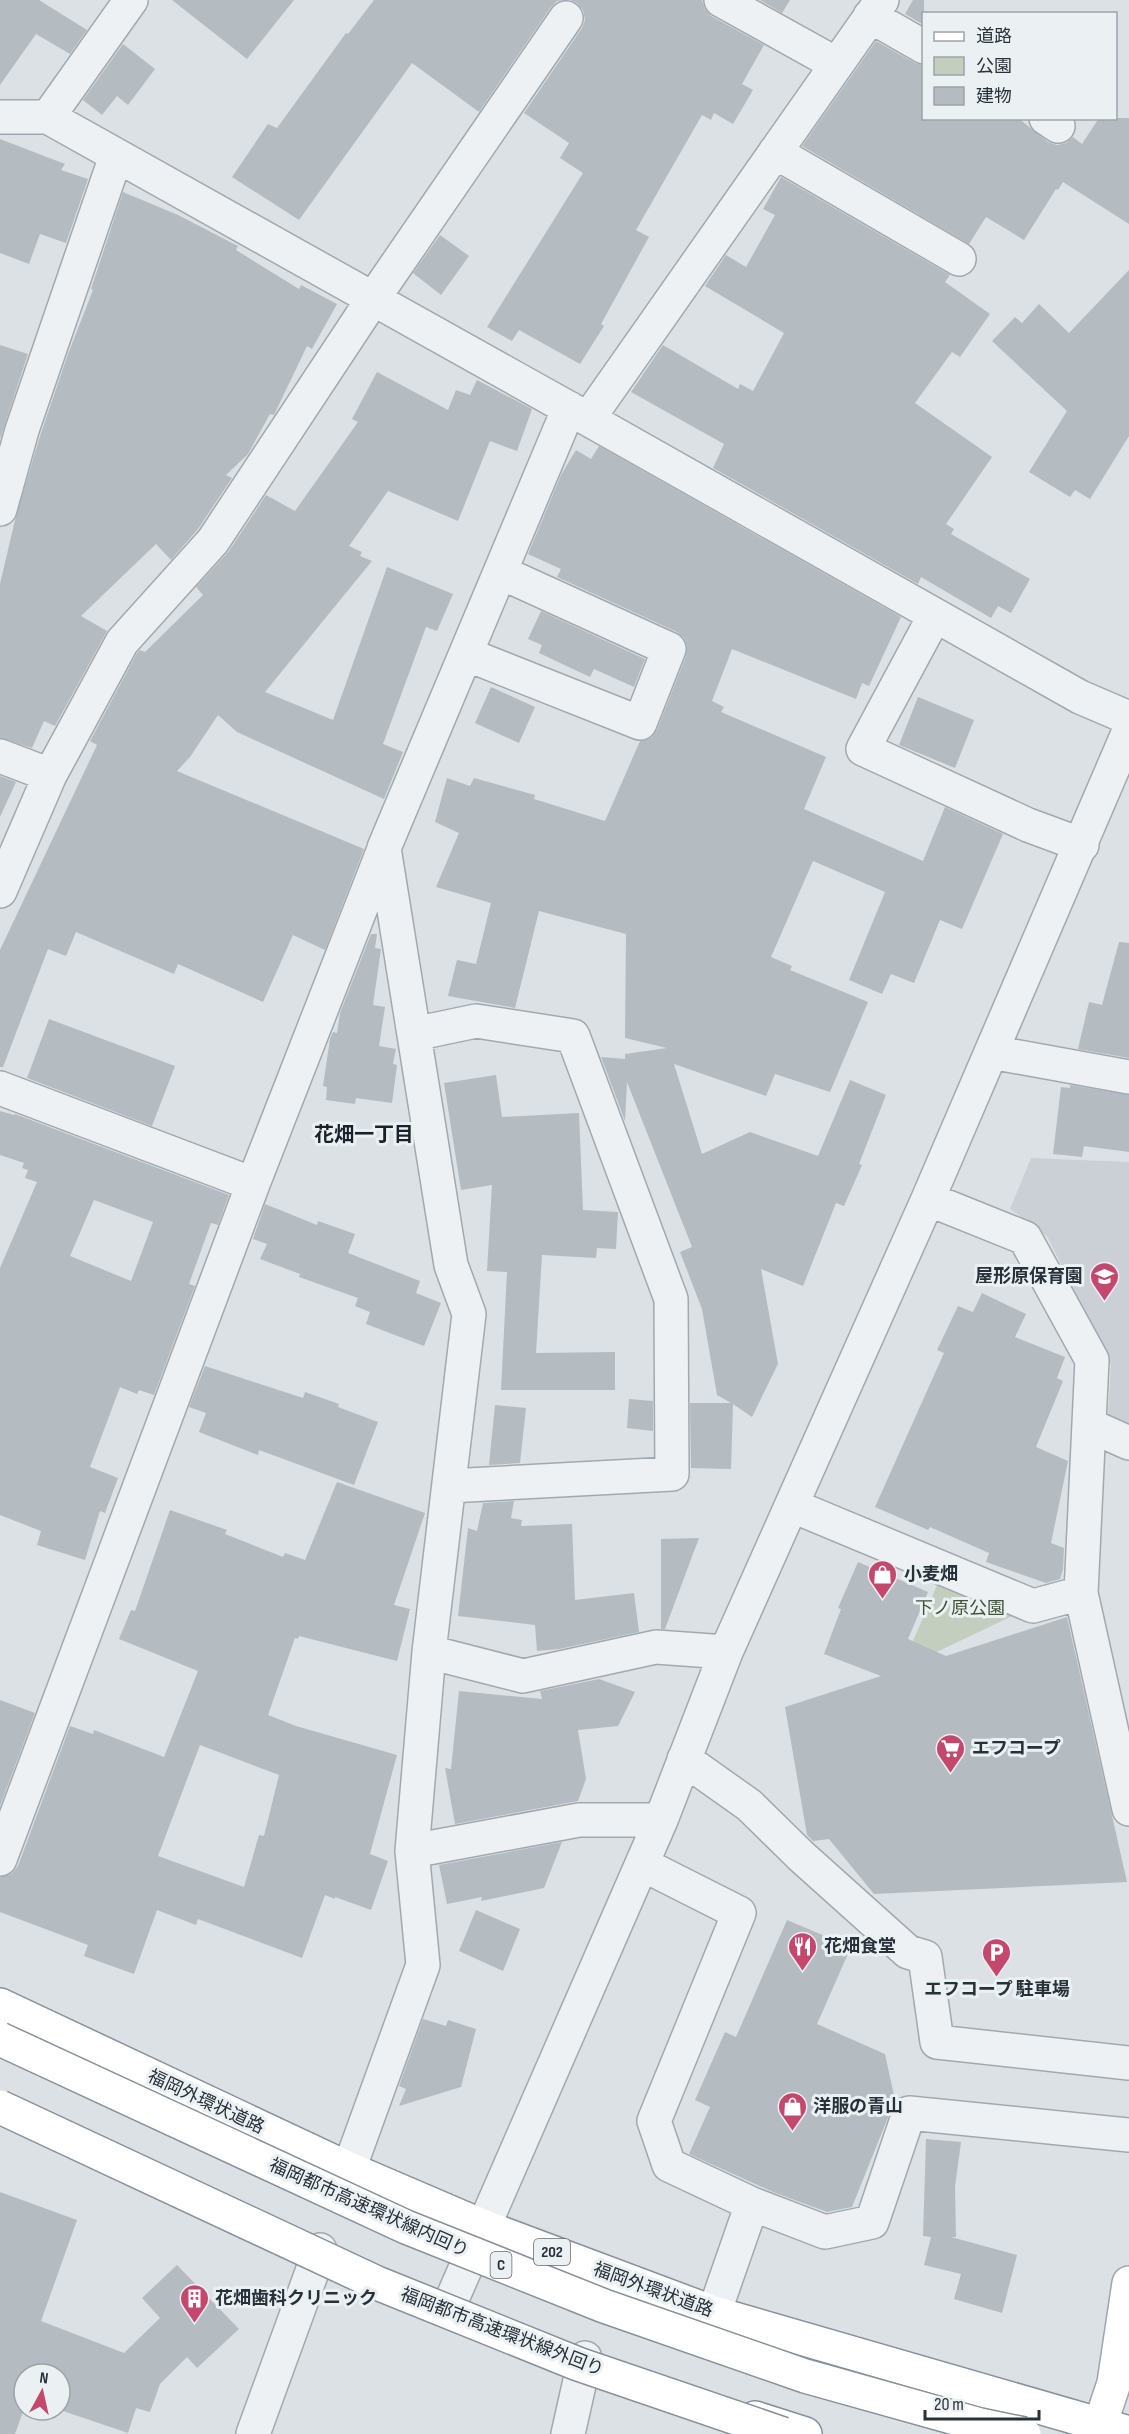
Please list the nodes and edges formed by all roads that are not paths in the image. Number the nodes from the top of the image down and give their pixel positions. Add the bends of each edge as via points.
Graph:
1 (131, 0) edge
2 (721, 0) edge
3 (876, 8) edge
4 (566, 18) dead end
5 (922, 45) edge
6 (836, 64) junction
7 (0, 117) edge
8 (48, 117) junction
9 (775, 152) junction
10 (117, 156) junction
11 (959, 259) dead end
12 (373, 299) junction
13 (579, 413) junction
14 (0, 509) edge
15 (500, 572) junction
16 (935, 615) junction
17 (466, 654) junction
18 (1129, 718) edge
19 (1129, 731) edge
20 (0, 756) edge
21 (50, 775) junction
22 (1082, 845) junction
23 (384, 848) junction
24 (0, 891) edge
25 (414, 1034) junction
26 (991, 1052) junction
27 (1129, 1077) edge
28 (0, 1088) edge
29 (253, 1184) junction
30 (928, 1199) junction
31 (1091, 1426) junction
32 (1129, 1443) edge
33 (449, 1486) junction
34 (793, 1506) junction
35 (1081, 1593) junction
36 (429, 1652) junction
37 (726, 1652) junction
38 (684, 1759) junction
39 (1129, 1809) edge
40 (661, 1820) junction
41 (412, 1851) junction
42 (0, 1859) edge
43 (642, 1864) junction
44 (0, 2005) edge
45 (0, 2039) edge
46 (1129, 2063) edge
47 (0, 2100) edge
48 (0, 2107) edge
49 (1129, 2134) edge
50 (349, 2169) junction
51 (752, 2204) junction
52 (482, 2226) junction
53 (320, 2250) junction
54 (1129, 2283) edge
55 (449, 2306) junction
56 (714, 2313) junction
57 (585, 2358) junction
58 (1110, 2431) edge
59 (253, 2434) edge
60 (568, 2434) edge
61 (783, 2434) edge
62 (805, 2434) edge
63 (1024, 2434) edge

1 - 8 street
2 - 6 street
3 - 5 street
3 - 6 street
4 - 12 street
6 - 9 street
7 - 8 street
8 - 10 street
9 - 11 street
9 - 13 street
10 - 12 street
10 - 14 street via 22,430
12 - 13 street
12 - 21 street via 213,542 122,642
13 - 15 street
13 - 16 street
15 - 17 street
15 - 17 street via 669,649 640,723
16 - 18 street via 1080,697
16 - 22 street via 863,749 1028,825
17 - 23 street
19 - 22 street
20 - 21 street
21 - 24 street
22 - 26 street
23 - 25 street
23 - 29 street
25 - 33 street via 450,1265 470,1314
25 - 33 street via 476,1021 573,1036 671,1299 672,1474
26 - 27 street
26 - 30 street
28 - 29 street
29 - 42 street
30 - 31 street via 1025,1238 1092,1360
30 - 34 street
31 - 32 street
31 - 35 street
33 - 36 street
34 - 35 street via 1033,1606
34 - 37 street
35 - 39 street
36 - 37 street via 523,1676 656,1647
36 - 41 street
37 - 38 street
38 - 40 street
38 - 46 street via 749,1805 908,1952 925,1957 937,2042
40 - 41 street via 579,1820
40 - 43 street
41 - 50 street via 423,1965
43 - 51 street via 739,1913 654,2121 669,2165
43 - 52 street
44 - 50 main road, 福岡外環状道路 / 202
45 - 63 main road, 福岡都市高速環状線内回り / C, bridge via 406,2226 604,2306 805,2376
47 - 53 main road
48 - 61 main road, 福岡都市高速環状線外回り, bridge via 377,2283 578,2364
49 - 51 street via 909,2113 872,2222 825,2232
50 - 52 main road, 福岡外環状道路 / 202
51 - 56 street
52 - 55 street
52 - 56 main road, 福岡外環状道路 / 202
53 - 55 main road
53 - 59 street
54 - 58 main road
55 - 57 main road
56 - 58 main road, 福岡外環状道路 / 202
57 - 60 street
57 - 62 main road

